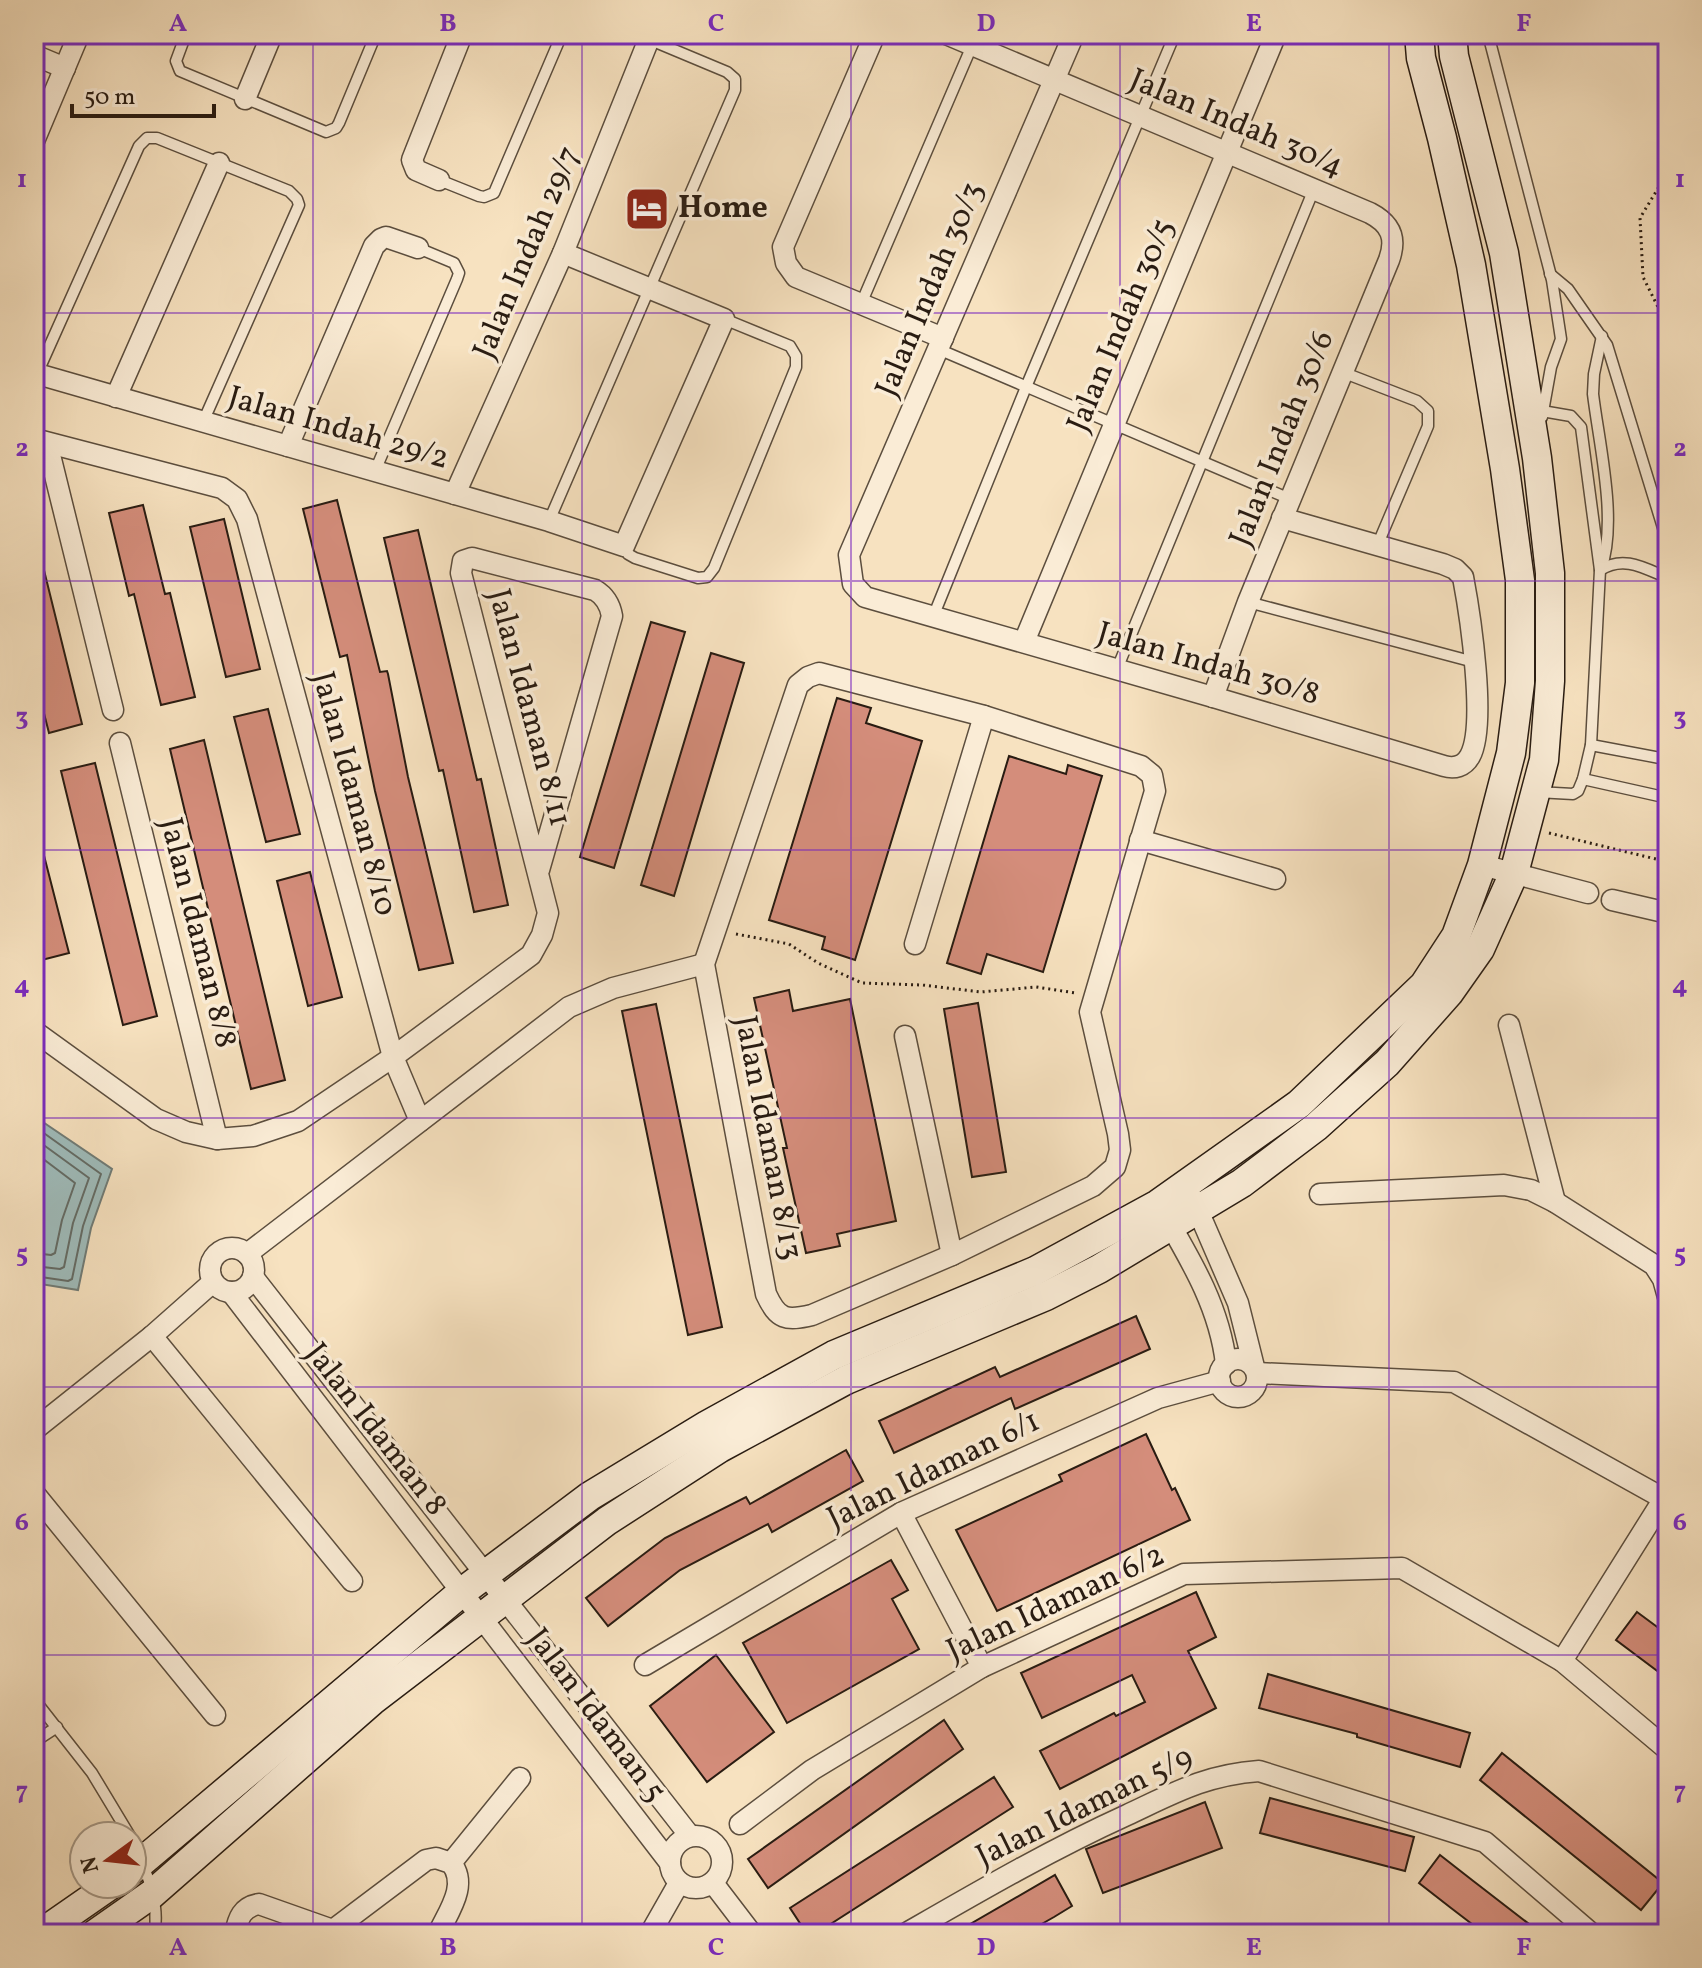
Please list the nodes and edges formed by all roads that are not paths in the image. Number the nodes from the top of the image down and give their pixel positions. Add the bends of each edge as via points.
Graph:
1 (79, 34) edge
2 (186, 34) edge
3 (272, 34) edge
4 (376, 34) edge
5 (462, 34) edge
6 (562, 34) edge
7 (875, 34) edge
8 (946, 34) edge
9 (1074, 34) edge
10 (1175, 34) edge
11 (1276, 34) edge
12 (1452, 34) edge
13 (1488, 34) edge
14 (650, 37) edge
15 (975, 40) edge
16 (1418, 42) edge
17 (34, 55) edge
18 (65, 68) junction
19 (1054, 80) junction
20 (245, 99) junction
21 (1142, 117) junction
22 (34, 141) edge
23 (1227, 152) junction
24 (219, 163) junction
25 (439, 180) joint
26 (1314, 189) junction
27 (1370, 213) joint
28 (418, 248) joint
29 (563, 253) junction
30 (1550, 274) junction
31 (649, 289) junction
32 (861, 304) junction
33 (724, 319) junction
34 (1602, 336) junction
35 (940, 344) junction
36 (1342, 372) junction
37 (36, 374) edge
38 (1026, 387) junction
39 (116, 397) junction
40 (1542, 411) junction
41 (203, 422) junction
42 (1114, 424) junction
43 (40, 441) edge
44 (288, 446) junction
45 (1202, 461) junction
46 (375, 471) junction
47 (1540, 482) junction
48 (455, 494) junction
49 (1286, 508) junction
50 (549, 521) junction
51 (1668, 544) edge
52 (624, 546) junction
53 (1377, 546) junction
54 (849, 570) joint
55 (1600, 570) junction
56 (1668, 578) edge
57 (1248, 602) junction
58 (933, 617) junction
59 (1024, 642) junction
60 (1476, 663) junction
61 (1117, 669) junction
62 (1213, 697) junction
63 (113, 710) dead end
64 (984, 716) junction
65 (120, 743) dead end
66 (1591, 745) junction
67 (1668, 756) edge
68 (1583, 779) junction
69 (1535, 792) junction
70 (1668, 798) edge
71 (1140, 840) junction
72 (1482, 865) junction
73 (539, 870) junction
74 (1514, 873) junction
75 (1275, 879) dead end
76 (1588, 893) dead end
77 (1612, 900) dead end
78 (1668, 913) edge
79 (915, 944) dead end
80 (704, 964) junction
81 (1509, 1025) dead end
82 (34, 1031) edge
83 (905, 1036) dead end
84 (393, 1057) junction
85 (420, 1121) junction
86 (217, 1139) junction
87 (1320, 1194) dead end
88 (1192, 1197) junction
89 (1555, 1202) junction
90 (1164, 1215) junction
91 (247, 1254) junction
92 (952, 1255) junction
93 (253, 1277) junction
94 (222, 1287) junction
95 (1668, 1297) edge
96 (152, 1336) junction
97 (1255, 1370) junction
98 (1223, 1373) junction
99 (362, 1418) junction
100 (38, 1423) edge
101 (342, 1437) junction
102 (34, 1493) edge
103 (1667, 1497) edge
104 (901, 1513) junction
105 (352, 1581) dead end
106 (483, 1596) junction
107 (1562, 1661) junction
108 (645, 1665) dead end
109 (982, 1667) junction
110 (34, 1699) edge
111 (215, 1715) dead end
112 (57, 1727) junction
113 (34, 1742) edge
114 (1668, 1750) edge
115 (520, 1778) dead end
116 (117, 1820) edge
117 (740, 1824) dead end
118 (690, 1836) junction
119 (148, 1842) edge
120 (451, 1863) junction
121 (670, 1863) junction
122 (679, 1883) junction
123 (713, 1883) junction
124 (148, 1885) edge
125 (152, 1894) junction
126 (89, 1900) edge
127 (236, 1930) edge
128 (338, 1932) edge
129 (40, 1934) edge
130 (95, 1934) edge
131 (154, 1934) edge
132 (438, 1934) edge
133 (650, 1934) edge
134 (752, 1934) edge
135 (905, 1934) edge
136 (1592, 1934) edge

1 - 18 street
2 - 20 lane via 176,61 180,71
3 - 20 street
4 - 20 lane via 331,131
5 - 25 street via 412,160 416,170
6 - 25 lane via 494,193 479,196
7 - 32 street via 783,247 796,277
8 - 15 street, Jalan Indah 30/4
9 - 19 street, Jalan Indah 30/3
10 - 21 lane
11 - 23 street, Jalan Indah 30/5
12 - 47 main road via 1504,253
13 - 30 lane
14 - 29 street, Jalan Indah 29/7
14 - 31 lane via 727,72 736,85
15 - 19 street, Jalan Indah 30/4
15 - 32 lane
16 - 72 main road via 1471,265 1520,580 1520,683 1511,753
17 - 18 street
18 - 22 street
19 - 21 street, Jalan Indah 30/4
19 - 35 street, Jalan Indah 30/3
21 - 23 street, Jalan Indah 30/4
21 - 38 lane
23 - 26 street, Jalan Indah 30/4
23 - 42 street, Jalan Indah 30/5
24 - 37 lane via 157,138 142,141
24 - 39 street
24 - 41 lane via 289,191 299,205
26 - 27 street, Jalan Indah 30/4
26 - 45 lane
27 - 36 street, Jalan Indah 30/6 via 1388,226 1393,248
28 - 44 street via 386,237 377,242
28 - 46 lane via 454,263 459,273
29 - 31 street
29 - 48 street, Jalan Indah 29/7
30 - 34 lane via 1568,289
30 - 40 lane via 1561,339
31 - 33 street
31 - 50 lane
32 - 35 street
33 - 52 street
33 - 52 lane via 790,346 796,367 714,568 698,578 635,558
34 - 51 lane
34 - 55 lane via 1593,394 1609,523
35 - 38 lane
35 - 54 street, Jalan Indah 30/3 via 849,555
36 - 49 street, Jalan Indah 30/6
36 - 53 lane via 1417,401 1428,411 1428,426
37 - 39 street, Jalan Indah 29/2
38 - 42 lane
38 - 58 lane
39 - 41 street, Jalan Indah 29/2
40 - 47 lane
40 - 55 lane via 1571,416 1581,427
41 - 44 street, Jalan Indah 29/2
42 - 45 lane
42 - 59 street, Jalan Indah 30/5
43 - 63 street
43 - 84 street, Jalan Idaman 8/10 via 222,488 237,499 247,519
44 - 46 street, Jalan Indah 29/2
45 - 49 lane
45 - 61 lane
46 - 48 street, Jalan Indah 29/2
47 - 69 main road via 1550,573 1550,681 1544,760
48 - 50 street, Jalan Indah 29/2
49 - 53 street
49 - 57 street, Jalan Indah 30/6
50 - 52 street, Jalan Indah 29/2
53 - 60 street via 1455,569 1463,577
54 - 58 street, Jalan Indah 30/8 via 865,597
55 - 56 lane via 1626,562
55 - 66 lane
57 - 60 lane
57 - 62 street, Jalan Indah 30/6
58 - 59 street, Jalan Indah 30/8
59 - 61 street, Jalan Indah 30/8
60 - 62 street, Jalan Indah 30/8 via 1471,756 1453,768
61 - 62 street, Jalan Indah 30/8
64 - 71 street via 1141,766 1152,775 1155,791
64 - 79 street
64 - 80 street via 819,673 798,685
65 - 86 street, Jalan Idaman 8/8
66 - 67 lane
66 - 68 lane
68 - 69 lane via 1573,794
68 - 70 lane
69 - 74 main road
71 - 75 street
71 - 92 street via 1090,1012 1118,1134 1115,1167 1093,1186
72 - 74 street
72 - 88 main road via 1456,936 1424,985
73 - 73 street, Jalan Idaman 8/11 via 461,573 463,561 472,558 595,590 612,616
73 - 84 street, Jalan Idaman 8/11 via 548,913 531,955
74 - 76 street
74 - 88 main road via 1480,949 1387,1063 1316,1127 1242,1183
77 - 78 street
80 - 85 street via 613,988 569,1007
80 - 92 street, Jalan Idaman 8/13 via 773,1309 782,1317 812,1315
81 - 89 street
82 - 86 street via 156,1119
83 - 92 street
84 - 85 street, Jalan Idaman 8/10
84 - 86 street via 298,1121 253,1136
85 - 91 street
87 - 89 street via 1504,1185
88 - 90 main road
88 - 97 street via 1238,1303
89 - 95 street via 1654,1265
90 - 98 street via 1215,1311 1223,1339
90 - 106 main road via 1099,1269 846,1380 720,1448
91 - 93 street
91 - 94 street via 227,1248 215,1255 210,1268
93 - 94 street via 244,1288
93 - 99 street, Jalan Idaman 8
94 - 96 street
94 - 101 street, Jalan Idaman 8
96 - 100 street
96 - 105 street
97 - 98 street via 1244,1360 1231,1360
97 - 98 street via 1256,1385 1242,1396 1226,1392
97 - 103 street via 1454,1382
98 - 104 street, Jalan Idaman 6/1
99 - 101 street
99 - 106 street, Jalan Idaman 8
101 - 106 street, Jalan Idaman 8
102 - 111 street
103 - 107 street
104 - 108 street, Jalan Idaman 6/1
104 - 109 street
106 - 118 street, Jalan Idaman 5 via 616,1740
106 - 119 main road
106 - 121 street, Jalan Idaman 5
106 - 125 main road
107 - 109 street, Jalan Idaman 6/2 via 1402,1568 1184,1574
107 - 114 street, Jalan Idaman 6/2
109 - 117 street, Jalan Idaman 6/2 via 812,1770
110 - 112 lane
112 - 113 lane
112 - 116 lane via 92,1773
115 - 120 street
118 - 121 street via 675,1846
118 - 123 street via 707,1838 720,1851 722,1868
120 - 128 street via 426,1860
120 - 132 street via 460,1878 459,1888
121 - 122 street
122 - 123 street via 696,1889
122 - 133 street
123 - 134 street
124 - 125 lane
125 - 130 main road
125 - 131 lane via 157,1910
126 - 129 main road
127 - 128 street via 248,1906 259,1904
135 - 136 street, Jalan Idaman 5/9 via 1062,1845 1203,1780 1259,1771 1485,1842

